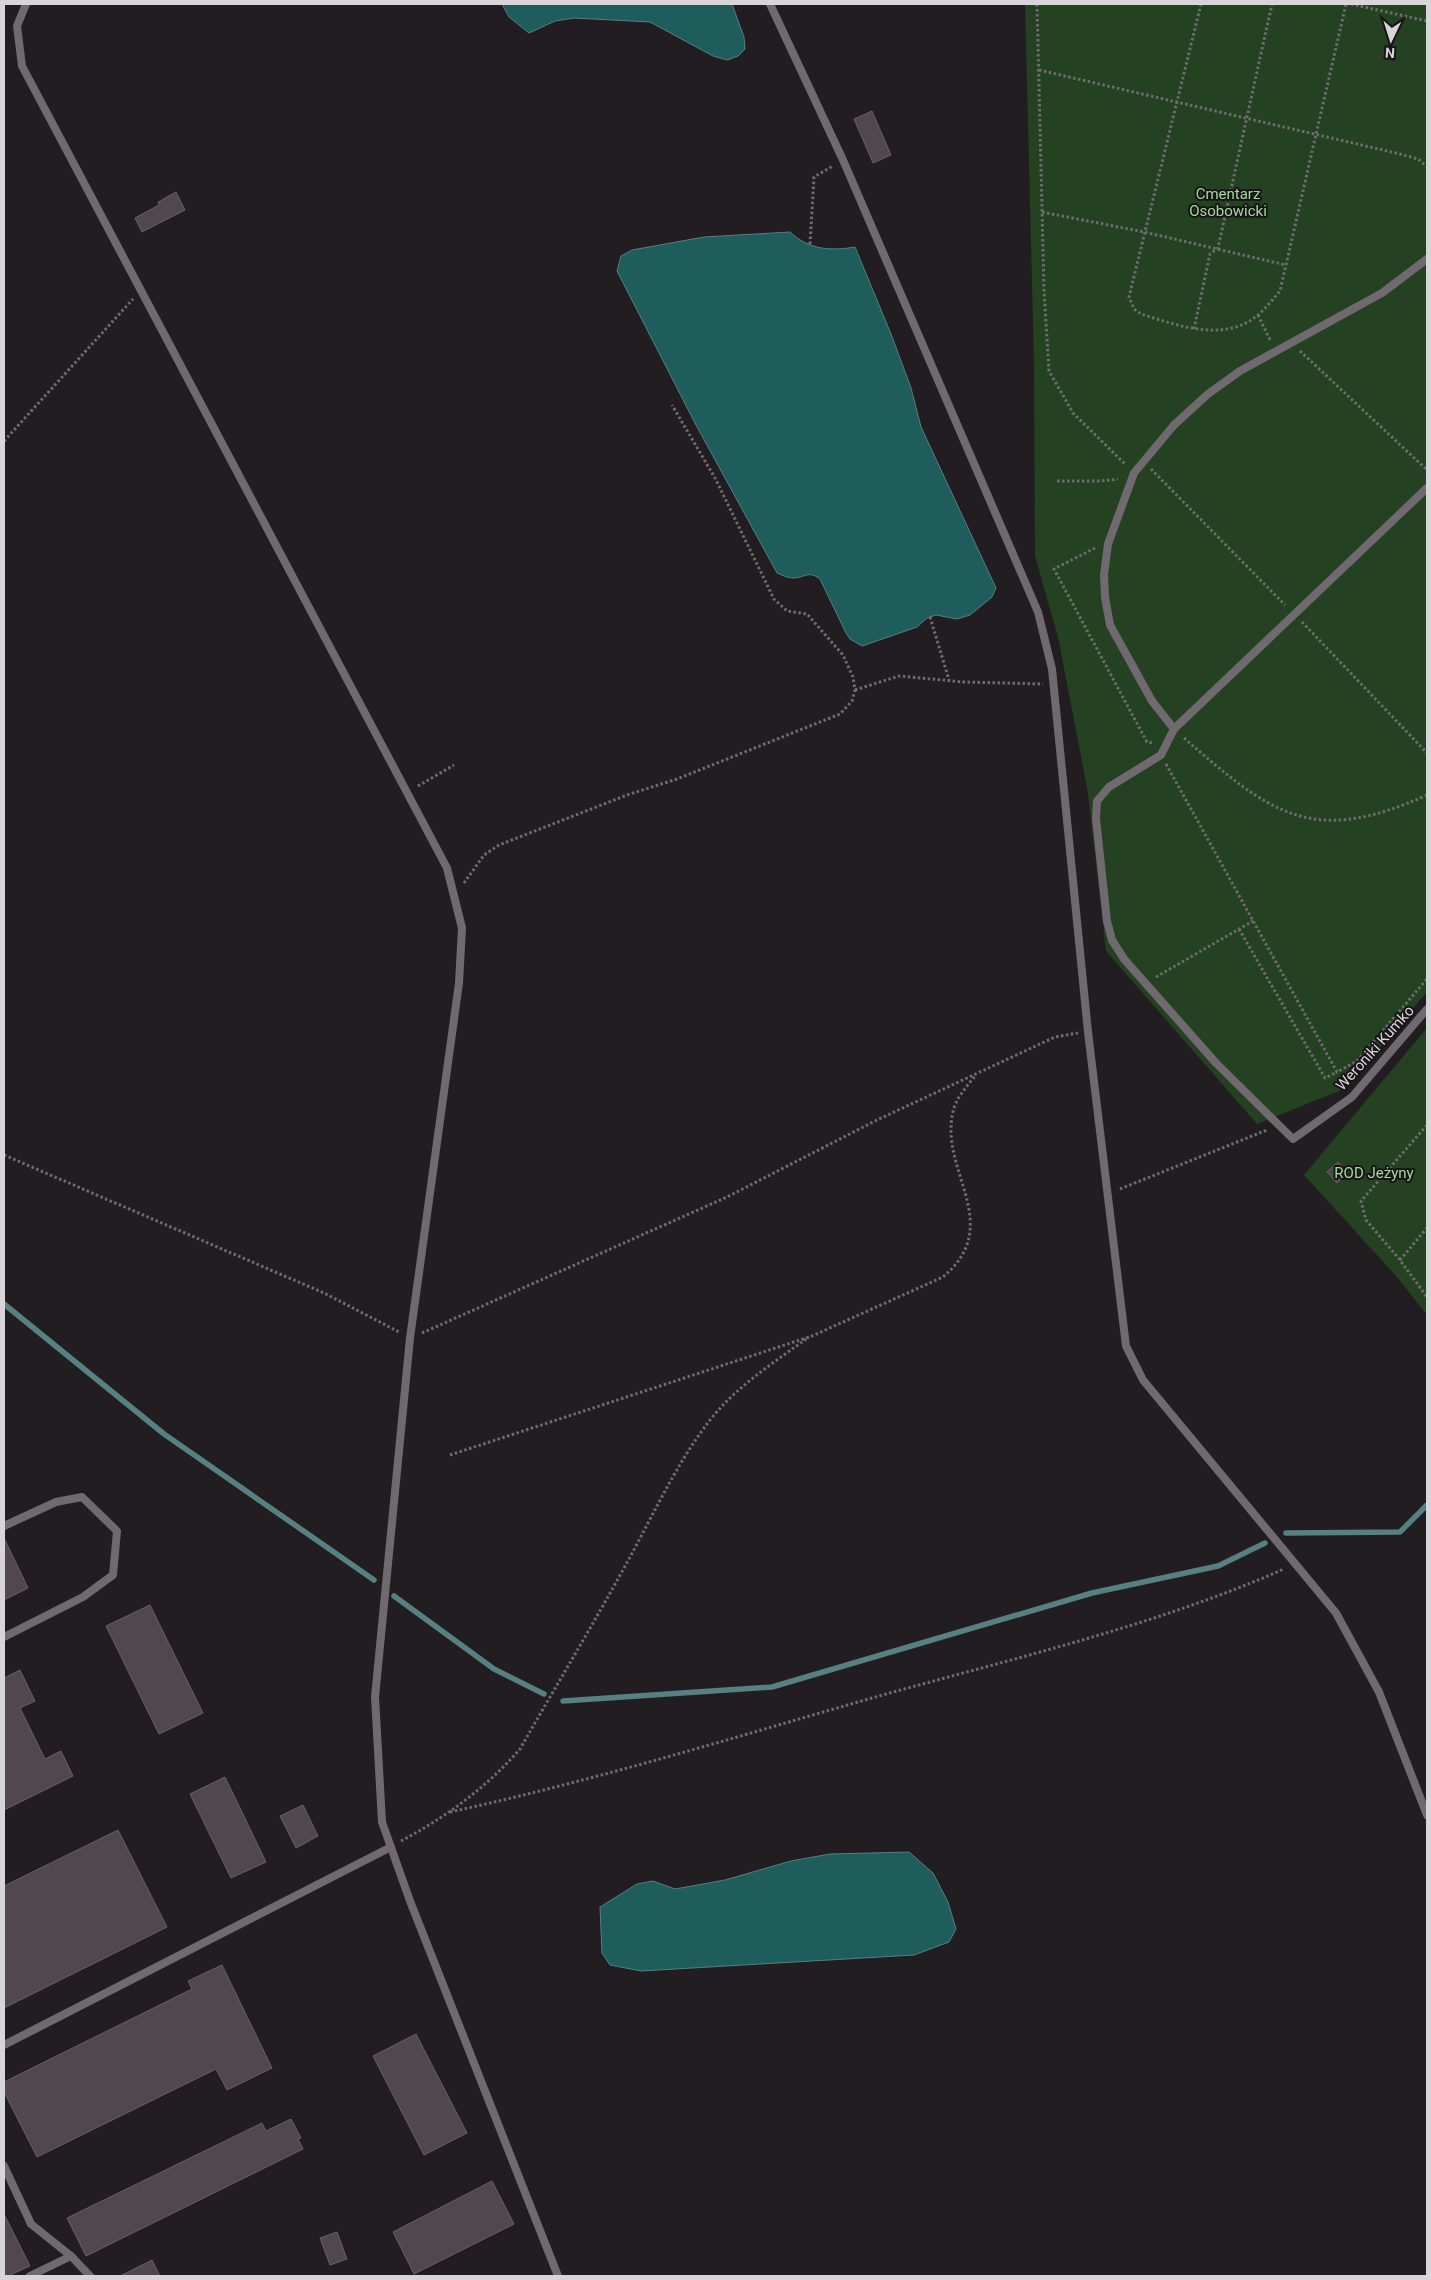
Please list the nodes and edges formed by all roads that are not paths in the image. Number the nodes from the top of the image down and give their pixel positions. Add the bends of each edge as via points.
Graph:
1 (26, 4) edge
2 (770, 4) edge
3 (1427, 260) edge
4 (1427, 488) edge
5 (1174, 729) junction
6 (1427, 1009) edge
7 (4, 1526) edge
8 (4, 1637) edge
9 (1427, 1815) edge
10 (391, 1847) junction
11 (4, 2045) edge
12 (4, 2166) edge
13 (70, 2256) junction
14 (30, 2276) edge
15 (90, 2276) edge
16 (558, 2276) edge

1 - 10 lane via 17,26 22,66 447,868 462,928 459,983 410,1338 375,1697 382,1822
2 - 9 lane via 842,160 1038,612 1054,684 1088,1032 1126,1346 1143,1380 1336,1613 1379,1692
3 - 5 lane via 1382,293 1240,370 1174,425 1134,473 1108,544 1105,597 1110,626 1152,701
4 - 5 lane
5 - 6 lane, Weroniki Kumko via 1161,755 1109,786 1097,801 1106,911 1112,940 1124,959 1216,1063 1293,1139 1352,1097
7 - 8 lane via 56,1502 82,1497 117,1531 113,1575 84,1597
10 - 11 lane
10 - 16 lane
12 - 13 lane via 31,2224
13 - 14 lane
13 - 15 lane

